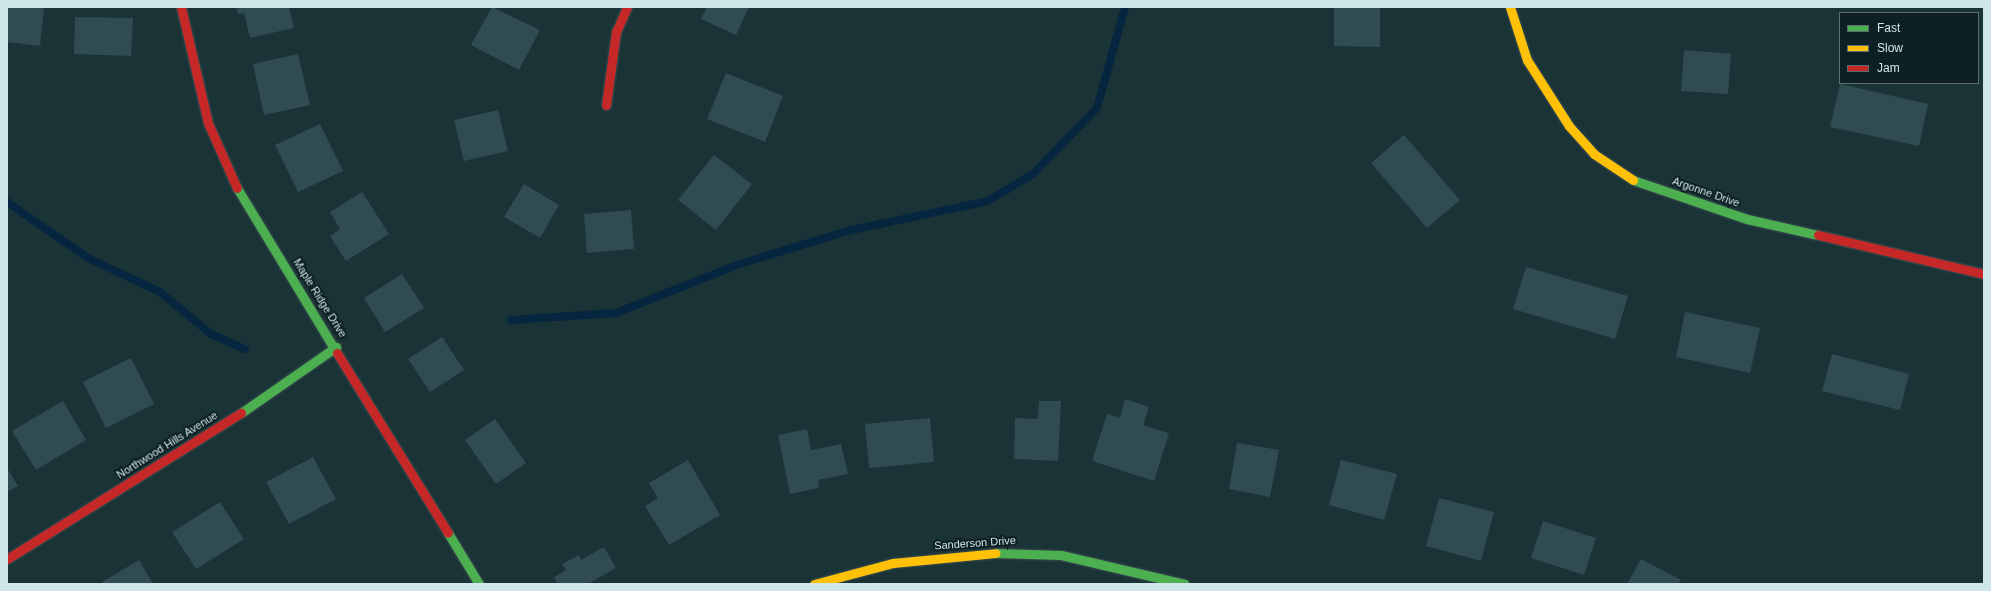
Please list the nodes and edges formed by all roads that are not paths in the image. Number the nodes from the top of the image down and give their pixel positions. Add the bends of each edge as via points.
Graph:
1 (181, 7) edge
2 (627, 7) edge
3 (1510, 7) edge
4 (606, 105) dead end
5 (1984, 274) edge
6 (336, 347) junction
7 (7, 559) edge
8 (479, 584) edge
9 (814, 584) edge
10 (1185, 584) edge

1 - 6 street, Maple Ridge Drive via 208,122 239,193
2 - 4 street via 616,32
3 - 5 street, Argonne Drive via 1527,60 1569,126 1594,154 1630,178 1747,219
6 - 7 street, Northwood Hills Avenue via 286,379 261,400
6 - 8 street, Maple Ridge Drive
9 - 10 street, Sanderson Drive via 893,563 1013,551 1061,555

